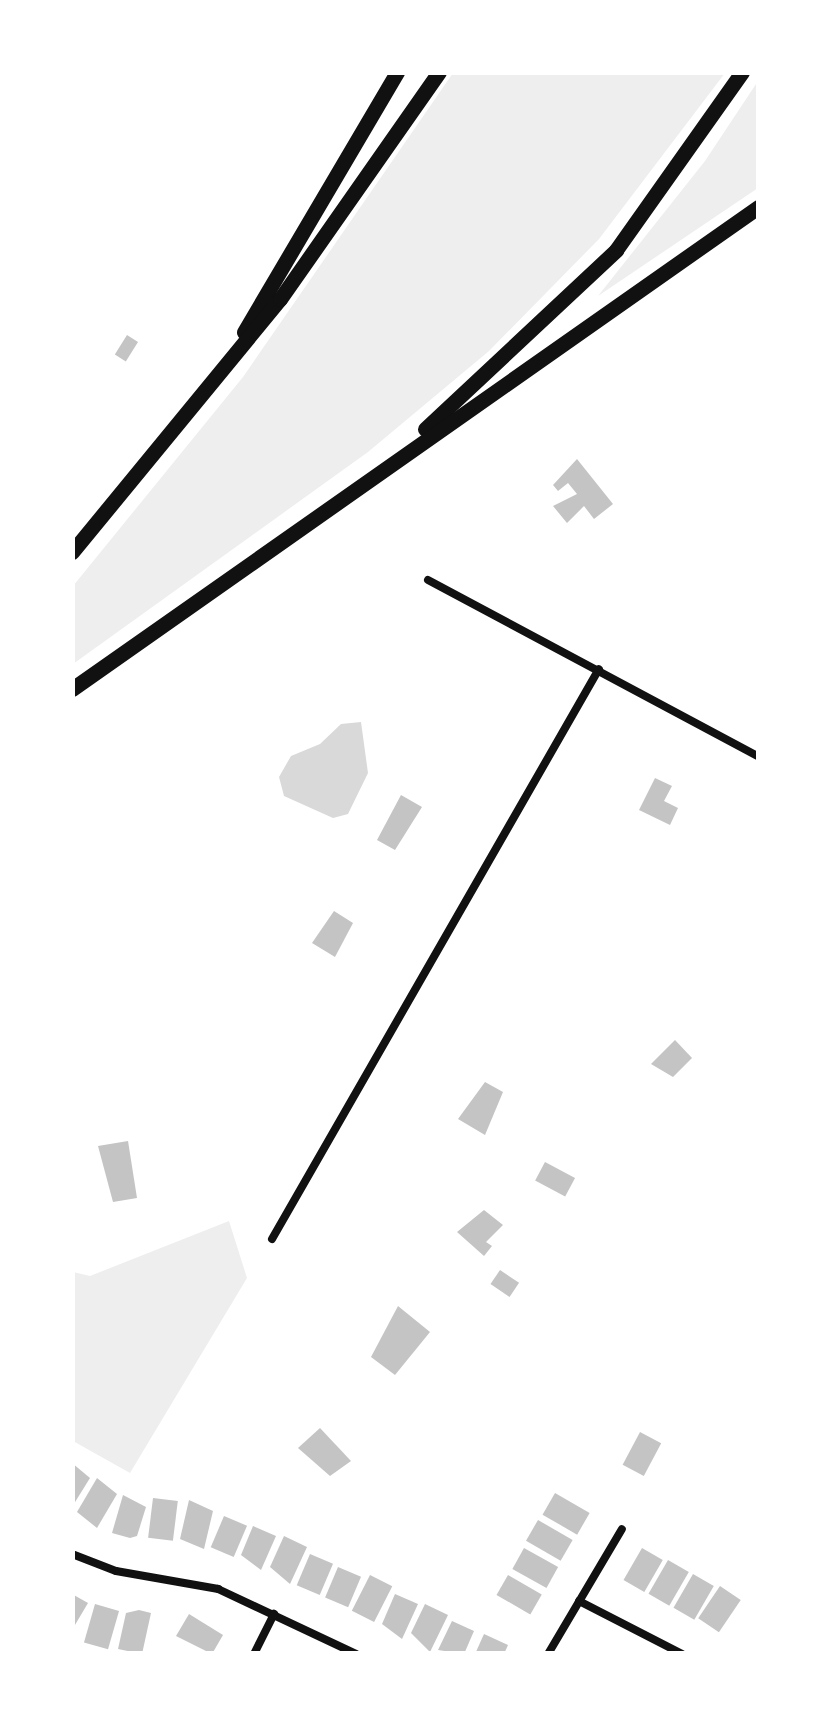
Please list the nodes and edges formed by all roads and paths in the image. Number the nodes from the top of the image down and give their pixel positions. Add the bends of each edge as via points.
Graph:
1 (397, 72) edge
2 (439, 72) edge
3 (742, 72) edge
4 (758, 207) edge
5 (222, 370) junction
6 (381, 468) junction
7 (72, 552) edge
8 (428, 580) dead end
9 (599, 669) junction
10 (72, 689) edge
11 (758, 756) edge
12 (272, 1240) dead end
13 (622, 1529) dead end
14 (72, 1554) edge
15 (579, 1601) junction
16 (274, 1614) junction
17 (254, 1654) edge
18 (356, 1654) edge
19 (548, 1654) edge
20 (682, 1654) edge

1 - 5 highway
2 - 5 highway
3 - 6 highway via 616,250
4 - 6 highway
5 - 7 highway
6 - 10 highway
8 - 9 street
9 - 11 street
9 - 12 street
13 - 15 street
14 - 16 street via 116,1571 201,1583
15 - 19 street
15 - 20 street
16 - 17 street
16 - 18 street

